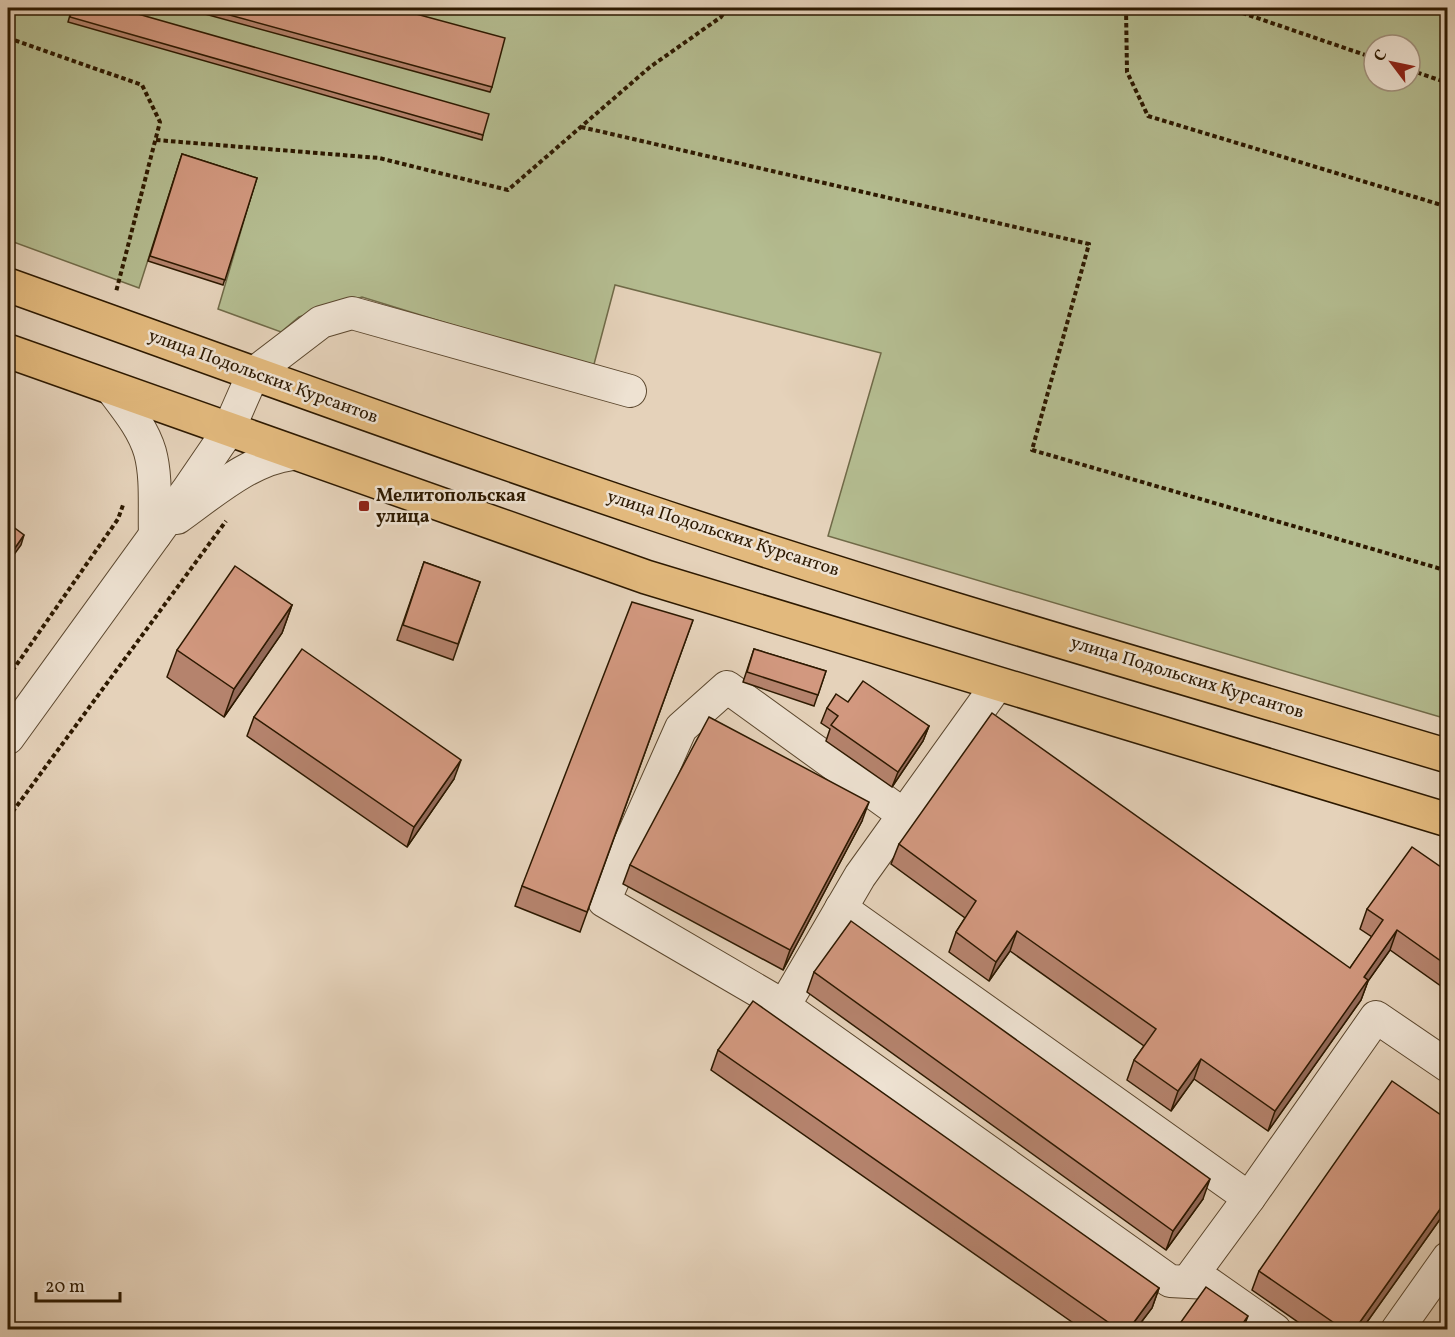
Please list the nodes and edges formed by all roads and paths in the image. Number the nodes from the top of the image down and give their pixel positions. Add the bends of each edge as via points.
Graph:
1 (727, 8) edge
2 (1126, 8) edge
3 (1228, 8) edge
4 (8, 38) edge
5 (1362, 54) edge
6 (1422, 74) edge
7 (1448, 83) edge
8 (580, 127) junction
9 (156, 140) junction
10 (1448, 207) edge
11 (8, 285) edge
12 (116, 292) dead end
13 (8, 351) edge
14 (253, 374) junction
15 (111, 388) junction
16 (630, 392) dead end
17 (228, 431) junction
18 (292, 454) junction
19 (126, 499) dead end
20 (228, 518) dead end
21 (155, 535) junction
22 (1448, 571) edge
23 (8, 677) edge
24 (997, 685) junction
25 (8, 738) edge
26 (1448, 756) edge
27 (904, 815) junction
28 (8, 818) edge
29 (1448, 820) edge
30 (841, 908) junction
31 (784, 1006) junction
32 (1448, 1066) edge
33 (1249, 1198) junction
34 (1448, 1258) edge
35 (1188, 1281) junction
36 (1275, 1329) edge
37 (1398, 1329) edge

1 - 8 path via 721,17 650,67
2 - 10 path via 1127,72 1148,116
3 - 5 path
4 - 9 path via 142,85 160,122
6 - 7 path
8 - 9 path via 508,190 379,158
8 - 22 path via 1089,244 1032,450
9 - 12 path
11 - 14 main road, улица Подольских Курсантов
13 - 15 main road
14 - 16 street via 321,322 352,314
14 - 17 street
14 - 26 main road, улица Подольских Курсантов via 650,512
15 - 17 main road
15 - 21 street via 134,419 150,451
17 - 18 main road
17 - 21 street
18 - 21 street via 275,456 248,470
18 - 24 main road via 646,577
19 - 23 path via 118,519
20 - 28 path
21 - 25 street
24 - 27 street
24 - 29 main road
27 - 30 street
27 - 31 street via 727,687 681,728 604,901
30 - 31 street
30 - 33 street
31 - 35 street via 1170,1281
32 - 33 street via 1376,1017
33 - 35 street
34 - 37 street
35 - 36 street via 1208,1283

